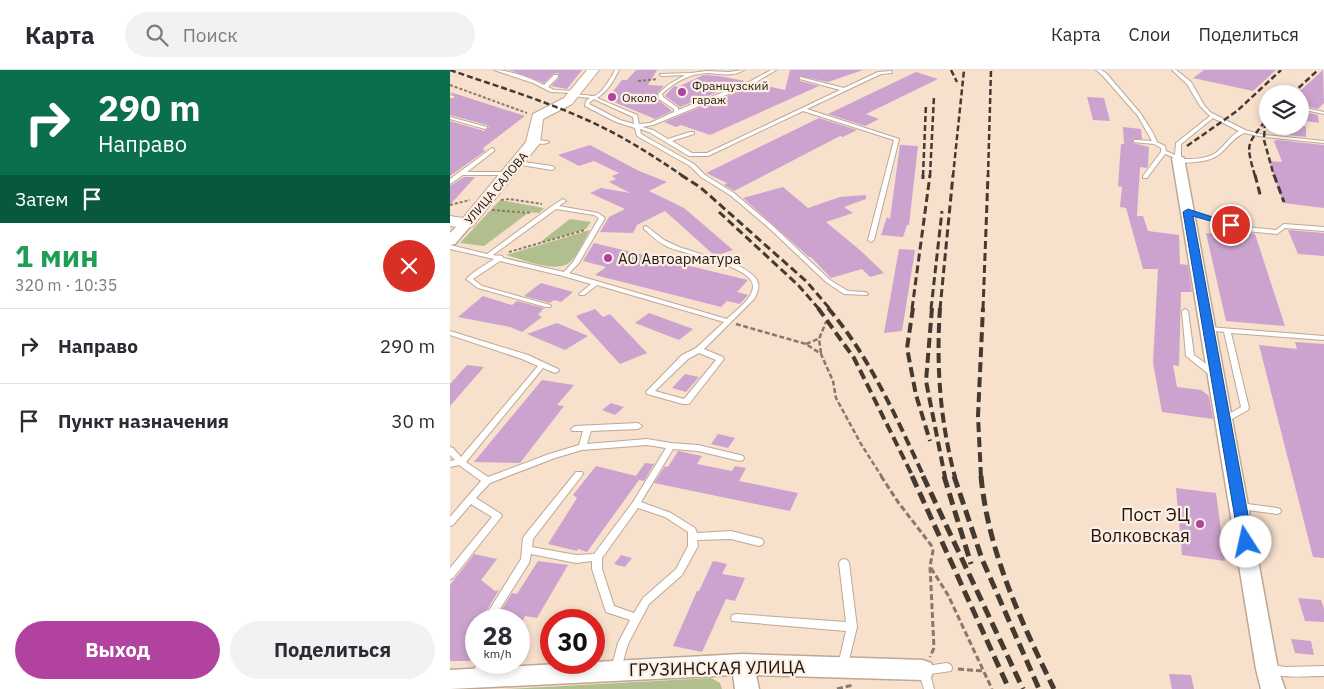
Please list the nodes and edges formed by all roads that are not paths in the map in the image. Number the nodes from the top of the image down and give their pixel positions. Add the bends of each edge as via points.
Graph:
1 (496, 70) edge
2 (593, 70) edge
3 (617, 70) edge
4 (742, 70) edge
5 (774, 70) edge
6 (1098, 70) edge
7 (1174, 70) edge
8 (891, 72) dead end
9 (691, 74) junction
10 (662, 75) road end
11 (556, 76) dead end
12 (802, 78) dead end
13 (545, 87) junction
14 (844, 90) junction
15 (574, 94) junction
16 (594, 98) junction
17 (802, 110) junction
18 (1309, 110) edge
19 (676, 112) junction
20 (1324, 113) edge
21 (1213, 116) junction
22 (450, 118) edge
23 (636, 126) junction
24 (484, 128) dead end
25 (1243, 131) junction
26 (692, 133) dead end
27 (1136, 141) dead end
28 (668, 142) junction
29 (1324, 142) edge
30 (1155, 143) junction
31 (492, 150) dead end
32 (1173, 157) junction
33 (552, 168) dead end
34 (512, 169) junction
35 (460, 173) junction
36 (1145, 177) dead end
37 (450, 182) edge
38 (563, 201) dead end
39 (554, 206) junction
40 (606, 212) dead end
41 (1186, 215) junction
42 (599, 216) junction
43 (450, 221) edge
44 (467, 223) junction
45 (646, 228) dead end
46 (1324, 229) edge
47 (871, 240) dead end
48 (450, 241) edge
49 (450, 247) edge
50 (489, 255) junction
51 (500, 257) junction
52 (565, 274) junction
53 (596, 283) junction
54 (582, 294) dead end
55 (865, 294) dead end
56 (548, 306) dead end
57 (1185, 311) dead end
58 (728, 321) junction
59 (1209, 329) junction
60 (1227, 331) junction
61 (450, 332) edge
62 (1324, 338) edge
63 (699, 350) junction
64 (542, 365) junction
65 (555, 372) dead end
66 (1217, 377) junction
67 (1225, 420) junction
68 (638, 426) dead end
69 (588, 428) junction
70 (575, 429) dead end
71 (671, 446) junction
72 (582, 447) junction
73 (450, 450) edge
74 (740, 458) dead end
75 (461, 462) junction
76 (450, 464) edge
77 (578, 474) dead end
78 (487, 481) junction
79 (470, 499) junction
80 (636, 504) junction
81 (1240, 506) junction
82 (1277, 511) dead end
83 (450, 523) edge
84 (693, 536) junction
85 (759, 542) dead end
86 (527, 550) junction
87 (597, 557) junction
88 (844, 563) dead end
89 (450, 575) edge
90 (495, 609) edge
91 (637, 618) junction
92 (736, 618) dead end
93 (852, 627) junction
94 (742, 664) junction
95 (843, 667) junction
96 (947, 668) road end
97 (1267, 669) junction
98 (530, 670) edge
99 (616, 671) junction
100 (1324, 671) edge
101 (467, 674) edge
102 (926, 679) edge
103 (450, 680) edge
104 (747, 689) edge
105 (1273, 689) edge

1 - 13 lane
2 - 15 street, УЛИЦА САЛОВА
3 - 16 lane
4 - 9 lane via 734,75
5 - 19 lane via 751,84
6 - 30 lane via 1144,121
7 - 21 lane via 1188,82 1203,108
8 - 14 lane via 880,73
9 - 10 lane
9 - 19 lane via 660,94
11 - 13 lane
12 - 14 lane
13 - 15 lane
14 - 17 lane
15 - 16 lane
15 - 34 street, УЛИЦА САЛОВА via 562,105 537,117 540,142
16 - 23 lane via 635,116
16 - 23 lane via 588,101 587,106
17 - 28 lane via 708,154 692,156
17 - 47 lane via 897,139
18 - 20 lane
19 - 23 lane via 651,124
21 - 25 lane
21 - 32 lane via 1178,144
22 - 24 lane
23 - 28 lane
23 - 55 lane via 640,135 692,165 732,194 828,281 846,293
25 - 29 lane
25 - 32 lane via 1232,136 1219,154 1202,159
26 - 28 lane
27 - 30 lane
30 - 32 lane
31 - 35 lane
32 - 36 lane
32 - 41 street
33 - 34 lane
34 - 35 lane
34 - 44 street, УЛИЦА САЛОВА
35 - 37 lane
38 - 39 lane
39 - 42 lane
39 - 50 lane
40 - 42 lane
41 - 46 lane via 1246,229 1277,232 1284,226
41 - 59 street via 1186,234
42 - 52 lane via 602,218 597,228 576,263
43 - 44 street
44 - 48 street, УЛИЦА САЛОВА
45 - 58 lane via 668,245 720,261 750,275 757,289
49 - 50 lane
50 - 51 lane
51 - 52 lane
51 - 56 lane via 469,280 480,287
52 - 53 lane
53 - 54 lane
53 - 58 lane
57 - 66 lane via 1190,356
58 - 63 lane
59 - 60 lane
59 - 66 street
60 - 62 lane
60 - 67 lane via 1245,408
61 - 64 lane
63 - 63 lane via 685,357 650,392 686,402 720,359
64 - 65 lane
64 - 75 lane
66 - 67 street
67 - 81 street via 1230,480
68 - 69 lane
69 - 70 lane
69 - 72 lane
71 - 72 lane via 647,442
71 - 74 lane via 698,448
71 - 80 lane
72 - 78 lane
73 - 75 lane
75 - 76 lane
75 - 78 lane
77 - 86 lane via 528,538
78 - 79 lane
79 - 83 lane
79 - 89 lane via 498,516
80 - 84 lane via 668,515 692,530
80 - 87 lane
81 - 82 lane
81 - 97 street
84 - 85 lane via 731,535
84 - 91 lane via 693,546 679,572 646,601
86 - 87 lane via 576,559
86 - 90 lane via 526,560
87 - 91 lane via 597,569 610,609
88 - 93 lane
91 - 99 lane via 623,644
92 - 93 lane
93 - 95 lane
94 - 95 street, ГРУЗИНСКАЯ УЛИЦА
94 - 99 street, ГРУЗИНСКАЯ УЛИЦА
94 - 104 street
95 - 102 street, ГРУЗИНСКАЯ УЛИЦА
96 - 102 lane
97 - 100 lane
97 - 105 street
98 - 99 street, ГРУЗИНСКАЯ УЛИЦА
101 - 103 street, ГРУЗИНСКАЯ УЛИЦА

